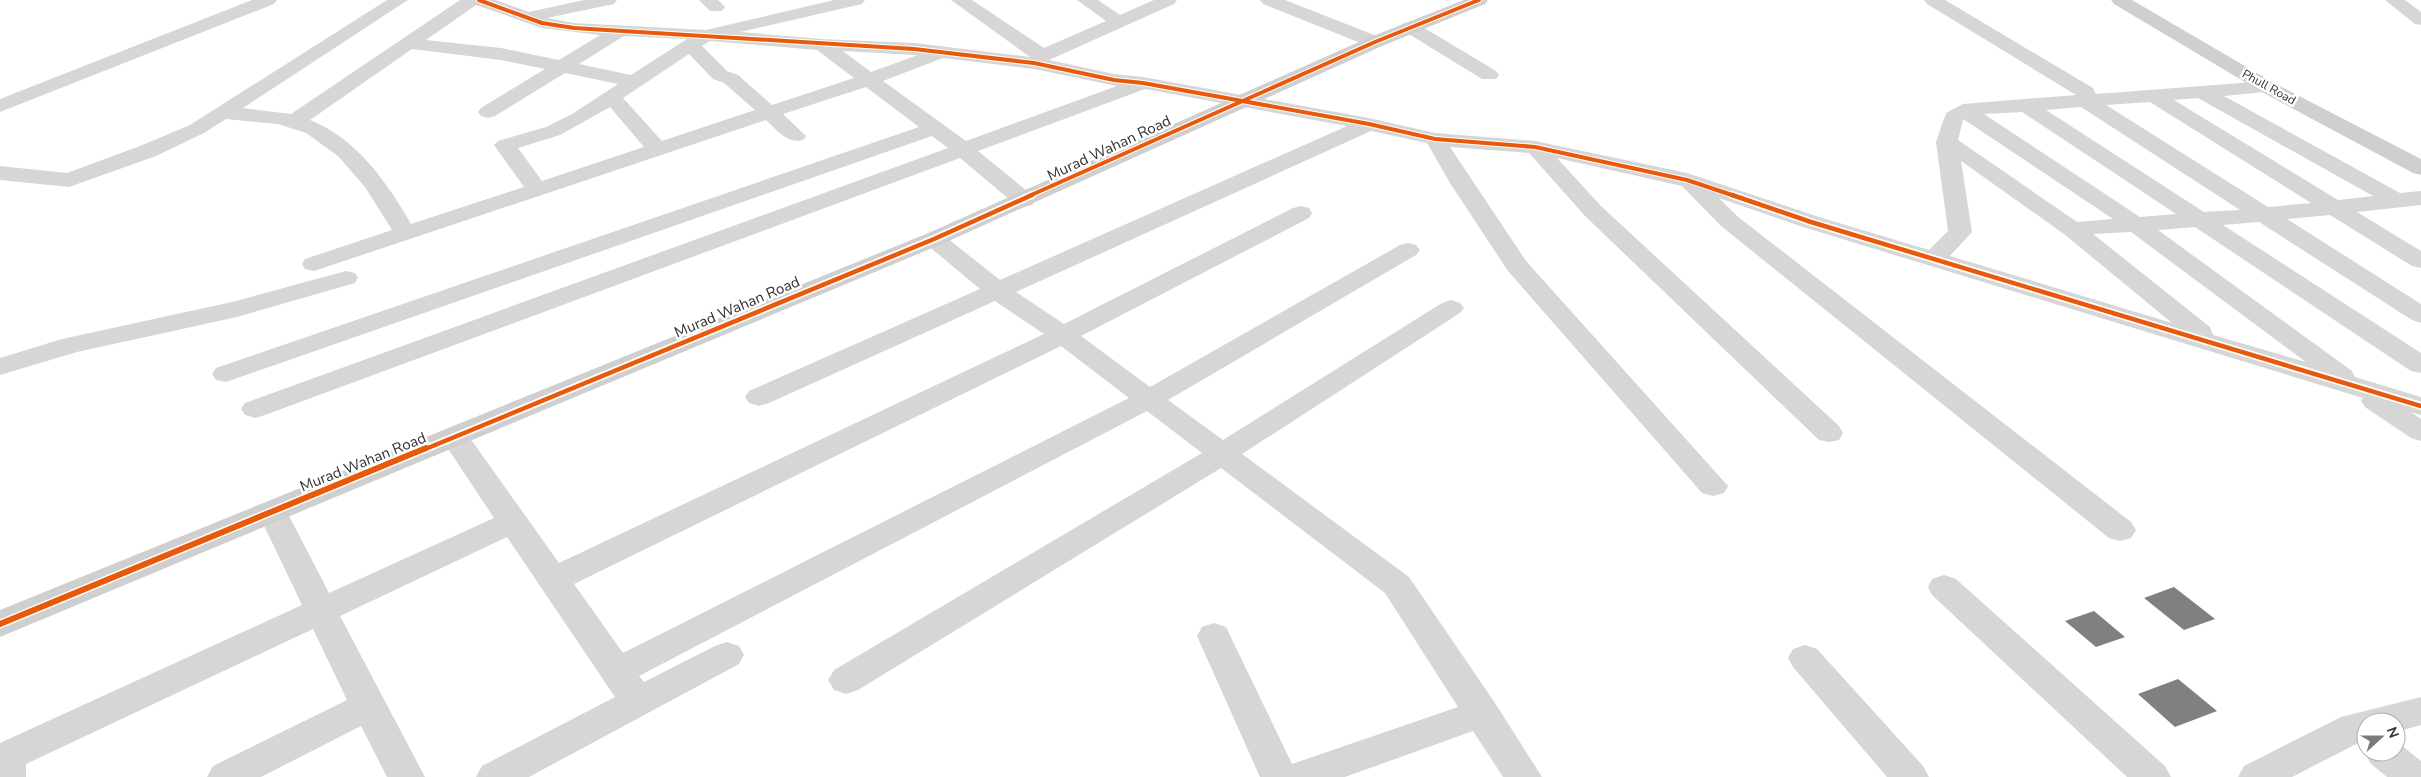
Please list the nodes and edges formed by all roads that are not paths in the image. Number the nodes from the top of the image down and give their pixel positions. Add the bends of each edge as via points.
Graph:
1 (268, 0) edge
2 (399, 0) edge
3 (472, 0) edge
4 (479, 0) edge
5 (608, 0) edge
6 (960, 0) edge
7 (1086, 0) edge
8 (1168, 0) edge
9 (1269, 0) edge
10 (1479, 0) edge
11 (1933, 0) edge
12 (2120, 0) edge
13 (2394, 0) edge
14 (843, 1) edge
15 (526, 18) junction
16 (2421, 20) edge
17 (1120, 22) junction
18 (1410, 27) junction
19 (621, 30) junction
20 (699, 40) junction
21 (1375, 42) junction
22 (406, 44) junction
23 (822, 45) junction
24 (942, 53) junction
25 (1038, 59) junction
26 (561, 67) junction
27 (1489, 75) dead end
28 (866, 80) junction
29 (636, 82) junction
30 (1143, 83) junction
31 (2267, 87) junction
32 (2202, 92) junction
33 (2154, 96) junction
34 (612, 98) junction
35 (1242, 100) junction
36 (2087, 102) junction
37 (0, 106) edge
38 (2027, 106) junction
39 (1964, 110) junction
40 (488, 112) dead end
41 (770, 112) junction
42 (223, 113) junction
43 (294, 121) junction
44 (1369, 124) junction
45 (935, 128) junction
46 (796, 136) dead end
47 (1435, 139) junction
48 (1947, 142) junction
49 (1535, 148) junction
50 (658, 150) junction
51 (964, 150) junction
52 (2421, 168) edge
53 (2, 175) edge
54 (1687, 180) junction
55 (537, 190) junction
56 (2421, 198) edge
57 (1024, 200) junction
58 (2397, 200) junction
59 (2336, 207) junction
60 (1301, 213) dead end
61 (2421, 214) edge
62 (2262, 215) junction
63 (2200, 220) junction
64 (2136, 224) junction
65 (2072, 229) junction
66 (405, 233) junction
67 (934, 239) junction
68 (1408, 250) dead end
69 (1934, 259) junction
70 (2421, 261) edge
71 (314, 264) dead end
72 (346, 278) dead end
73 (998, 291) junction
74 (1451, 308) dead end
75 (2421, 315) edge
76 (1063, 335) junction
77 (2214, 343) junction
78 (2421, 365) edge
79 (0, 367) edge
80 (226, 374) dead end
81 (2357, 388) junction
82 (759, 397) dead end
83 (1148, 399) junction
84 (2421, 406) edge
85 (255, 409) dead end
86 (2421, 432) edge
87 (1829, 433) dead end
88 (455, 438) junction
89 (1222, 454) junction
90 (1713, 486) dead end
91 (273, 513) junction
92 (514, 521) junction
93 (2120, 530) dead end
94 (554, 579) junction
95 (1944, 588) dead end
96 (320, 610) junction
97 (0, 624) edge
98 (1214, 636) dead end
99 (727, 655) dead end
100 (1805, 658) dead end
101 (618, 671) junction
102 (846, 680) dead end
103 (638, 702) junction
104 (368, 706) junction
105 (2421, 711) edge
106 (1482, 713) junction
107 (2406, 716) edge
108 (2356, 732) edge
109 (2395, 762) edge
110 (6, 777) edge
111 (226, 777) edge
112 (406, 777) edge
113 (494, 777) edge
114 (1279, 777) edge
115 (1301, 777) edge
116 (1524, 777) edge
117 (1910, 777) edge
118 (2152, 777) edge
119 (2257, 777) edge
120 (2412, 777) edge

1 - 37 street
2 - 42 street
3 - 22 street
4 - 15 street
5 - 15 street
6 - 25 street
7 - 17 street
8 - 17 street
9 - 21 street
10 - 18 street, Murad Wahan Road
11 - 36 street via 2086,92
12 - 31 street, Phull Road
13 - 16 street
14 - 20 street
15 - 19 street via 574,28
17 - 25 street
18 - 21 street, Murad Wahan Road
18 - 27 street
19 - 20 street
19 - 26 street
20 - 23 street
20 - 29 street
20 - 41 street via 720,75 731,79
21 - 35 street, Murad Wahan Road
22 - 26 street via 501,54
22 - 43 street
23 - 24 street via 882,46
23 - 28 street
24 - 25 street
24 - 28 street
25 - 30 street via 1114,80
26 - 29 street
26 - 40 street
28 - 41 street
28 - 45 street
29 - 34 street
30 - 35 street
30 - 51 street
31 - 32 street
31 - 52 street, Phull Road
32 - 33 street
32 - 58 street
33 - 36 street
33 - 59 street
34 - 50 street
34 - 55 street via 553,130 505,145
35 - 44 street
35 - 57 street, Murad Wahan Road
36 - 38 street
36 - 62 street
38 - 39 street
38 - 63 street
39 - 48 street via 1953,117
39 - 64 street
41 - 46 street
41 - 50 street
42 - 43 street
42 - 53 street via 197,129 148,151 80,177 69,180
43 - 66 street via 326,134 349,153 393,210
44 - 47 street
44 - 73 street
45 - 51 street
45 - 80 street
47 - 49 street
47 - 90 street via 1517,266
48 - 65 street
48 - 69 street via 1960,232
49 - 54 street
49 - 87 street via 1593,210
50 - 55 street
51 - 57 street
51 - 85 street
54 - 69 street
54 - 93 street via 1729,221
55 - 66 street
56 - 58 street
57 - 67 street, Murad Wahan Road
58 - 59 street
58 - 61 street
59 - 62 street
59 - 70 street
60 - 76 street
62 - 63 street
62 - 75 street
63 - 64 street
63 - 78 street
64 - 65 street
64 - 81 street
65 - 77 street
66 - 71 street
67 - 73 street
67 - 88 street, Murad Wahan Road
68 - 83 street
69 - 77 street
72 - 79 street via 246,307 71,345
73 - 76 street
73 - 82 street
74 - 89 street
76 - 83 street
76 - 94 street
77 - 81 street
81 - 84 street
81 - 86 street
83 - 89 street
83 - 101 street
88 - 91 street, Murad Wahan Road
88 - 92 street
89 - 102 street
89 - 106 street via 1397,585
91 - 96 street
91 - 97 street, Murad Wahan Road
92 - 94 street
92 - 96 street
94 - 101 street
95 - 118 street
96 - 104 street
96 - 110 street via 8,756
98 - 114 street
99 - 103 street
100 - 117 street
101 - 103 street
103 - 113 street
104 - 111 street
104 - 112 street
105 - 107 street
106 - 115 street
106 - 116 street
108 - 119 street
109 - 120 street

